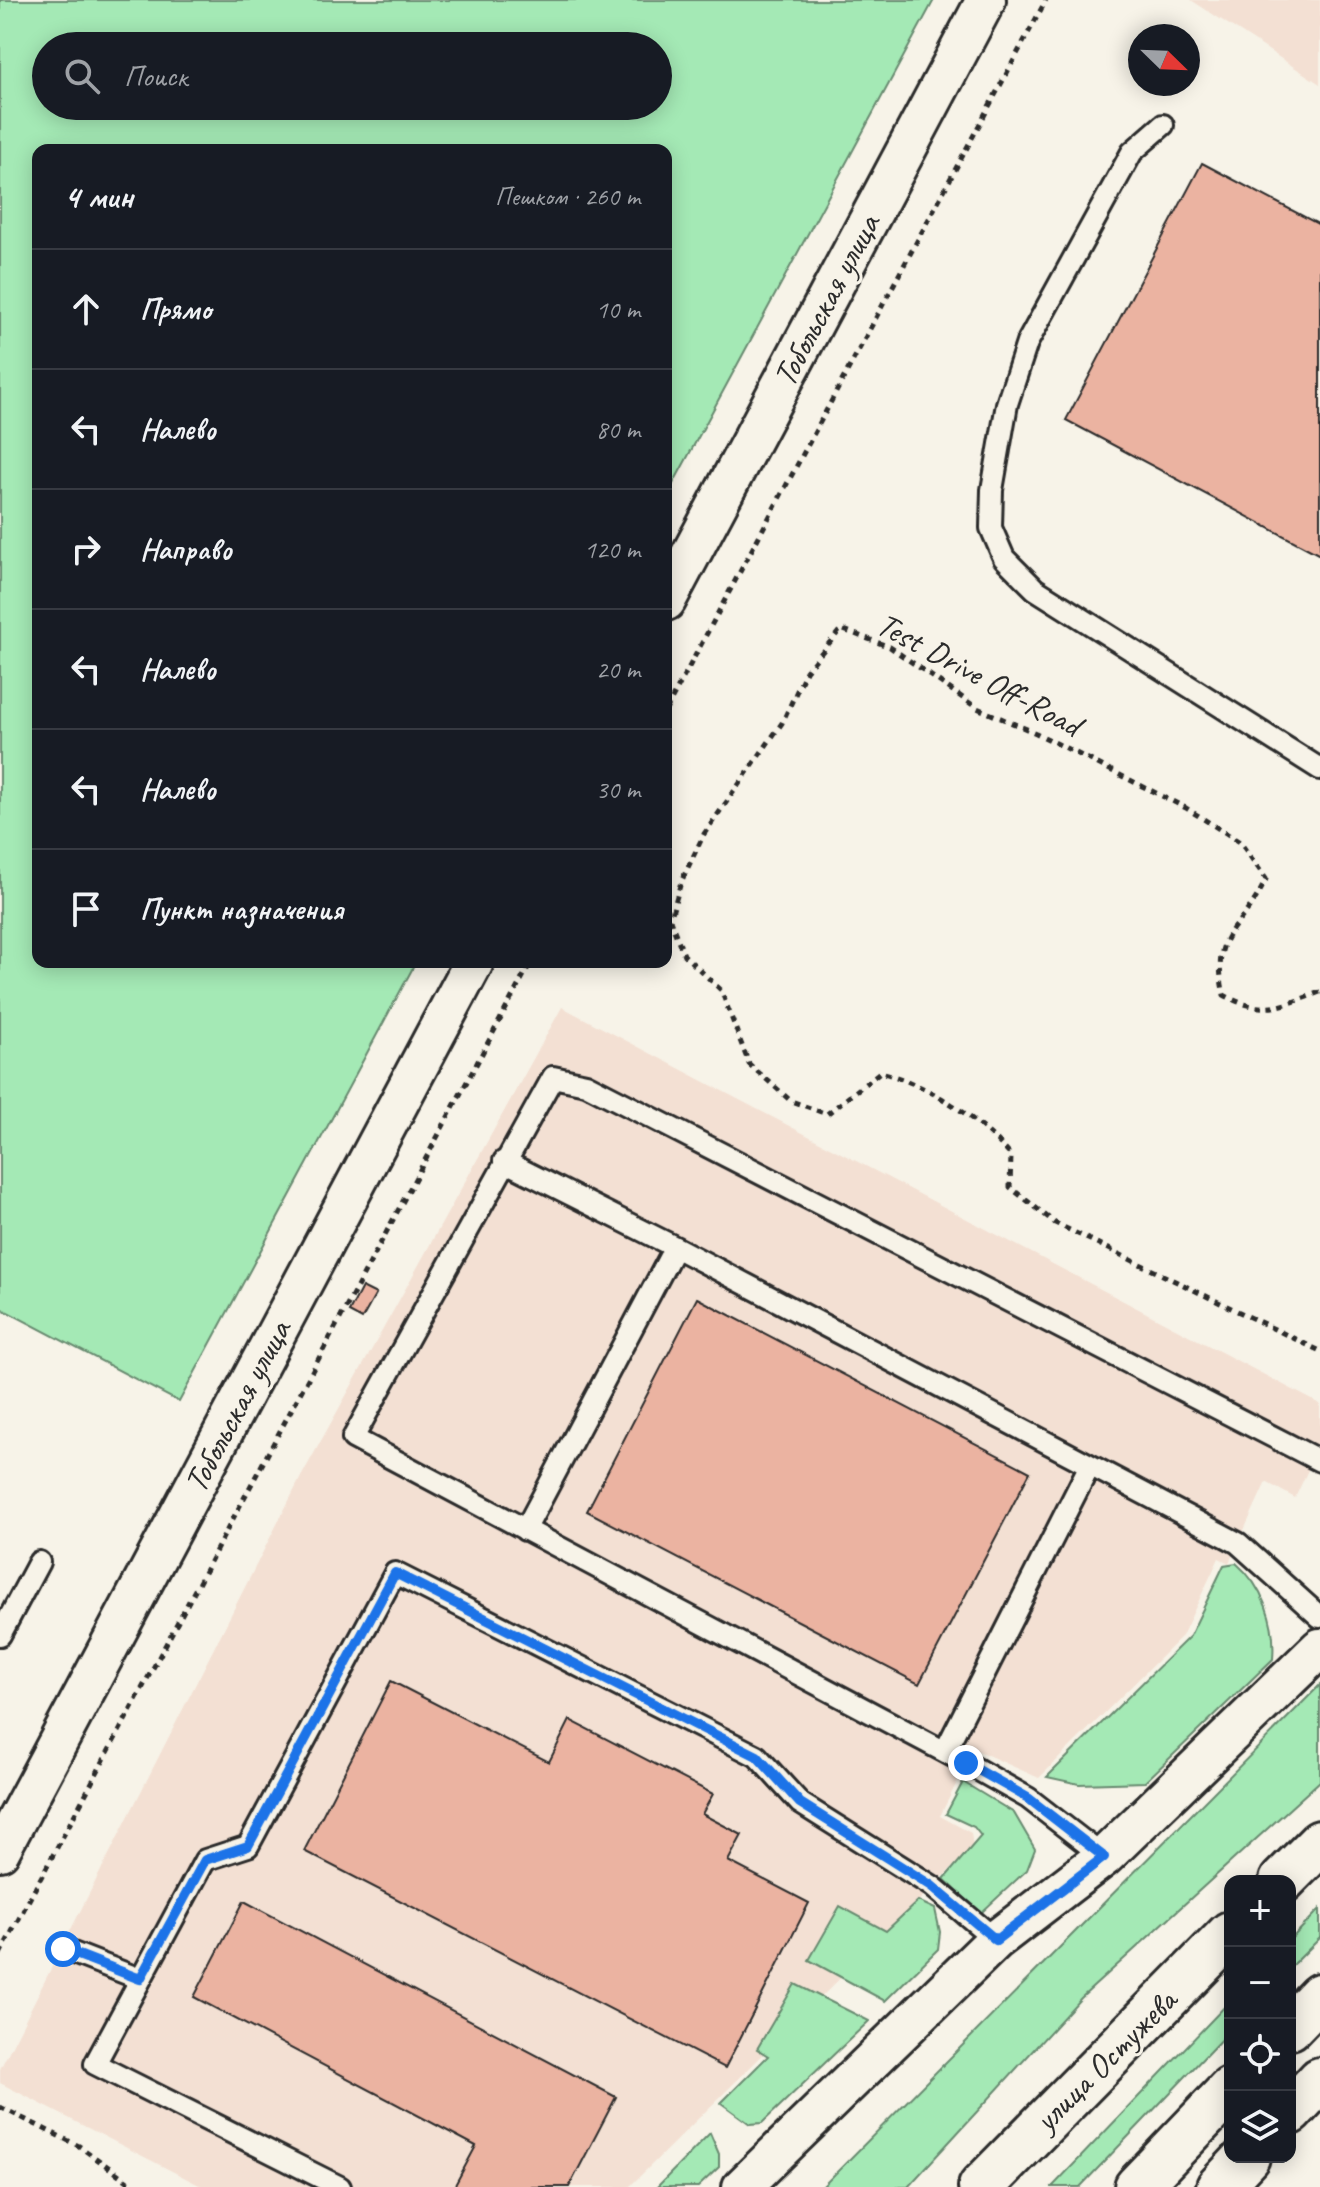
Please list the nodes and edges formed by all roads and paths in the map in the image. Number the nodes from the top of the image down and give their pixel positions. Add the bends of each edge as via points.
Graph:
1 (986, 0) edge
2 (1046, 0) edge
3 (1163, 125) dead end
4 (672, 590) edge
5 (672, 699) edge
6 (1320, 769) edge
7 (672, 913) edge
8 (672, 925) edge
9 (471, 968) edge
10 (528, 968) edge
11 (1320, 992) edge
12 (504, 1161) junction
13 (675, 1247) junction
14 (1320, 1351) edge
15 (1320, 1461) edge
16 (1089, 1467) junction
17 (525, 1530) junction
18 (39, 1562) dead end
19 (1320, 1617) edge
20 (0, 1635) edge
21 (1320, 1648) edge
22 (945, 1751) junction
23 (1320, 1843) edge
24 (0, 1851) edge
25 (1104, 1857) junction
26 (1288, 1875) edge
27 (996, 1940) junction
28 (1224, 1940) edge
29 (63, 1949) dead end
30 (0, 1954) edge
31 (140, 1979) junction
32 (1320, 1996) edge
33 (1296, 2021) edge
34 (1320, 2080) edge
35 (1229, 2091) edge
36 (1296, 2106) edge
37 (0, 2107) edge
38 (1241, 2163) edge
39 (136, 2187) edge
40 (340, 2187) edge
41 (742, 2187) edge
42 (981, 2187) edge
43 (1137, 2187) edge
44 (1219, 2187) edge

1 - 4 street, Тобольская улица
2 - 5 path
3 - 6 lane via 1132,152 1027,343 997,452 991,528 1004,558 1035,589
7 - 11 path, Test Drive Off-Road via 704,834 782,723 806,671 841,629 890,647 977,708 1186,808 1240,842 1266,879 1255,905 1225,935 1218,969 1224,995 1249,1008 1279,1008
8 - 14 path, Test Drive Off-Road via 684,955 721,990 749,1064 791,1101 827,1114 880,1072 912,1080 989,1130 1011,1156 1010,1187 1055,1223
9 - 24 street, Тобольская улица
10 - 30 path
12 - 13 lane
12 - 15 lane via 553,1077 586,1084
12 - 17 lane via 353,1438
13 - 16 lane
13 - 17 lane
16 - 19 lane via 1238,1543
16 - 22 lane
17 - 22 lane
18 - 20 lane
21 - 25 street
22 - 25 lane via 1028,1798
23 - 26 main road
25 - 27 street
27 - 31 lane via 932,1886 800,1803 757,1756 395,1573 248,1846 205,1860
27 - 41 street
28 - 42 main road, улица Остужева
29 - 31 lane
31 - 40 lane via 95,2064
32 - 33 main road
34 - 36 main road
35 - 43 main road
37 - 39 path via 79,2146
38 - 44 main road

